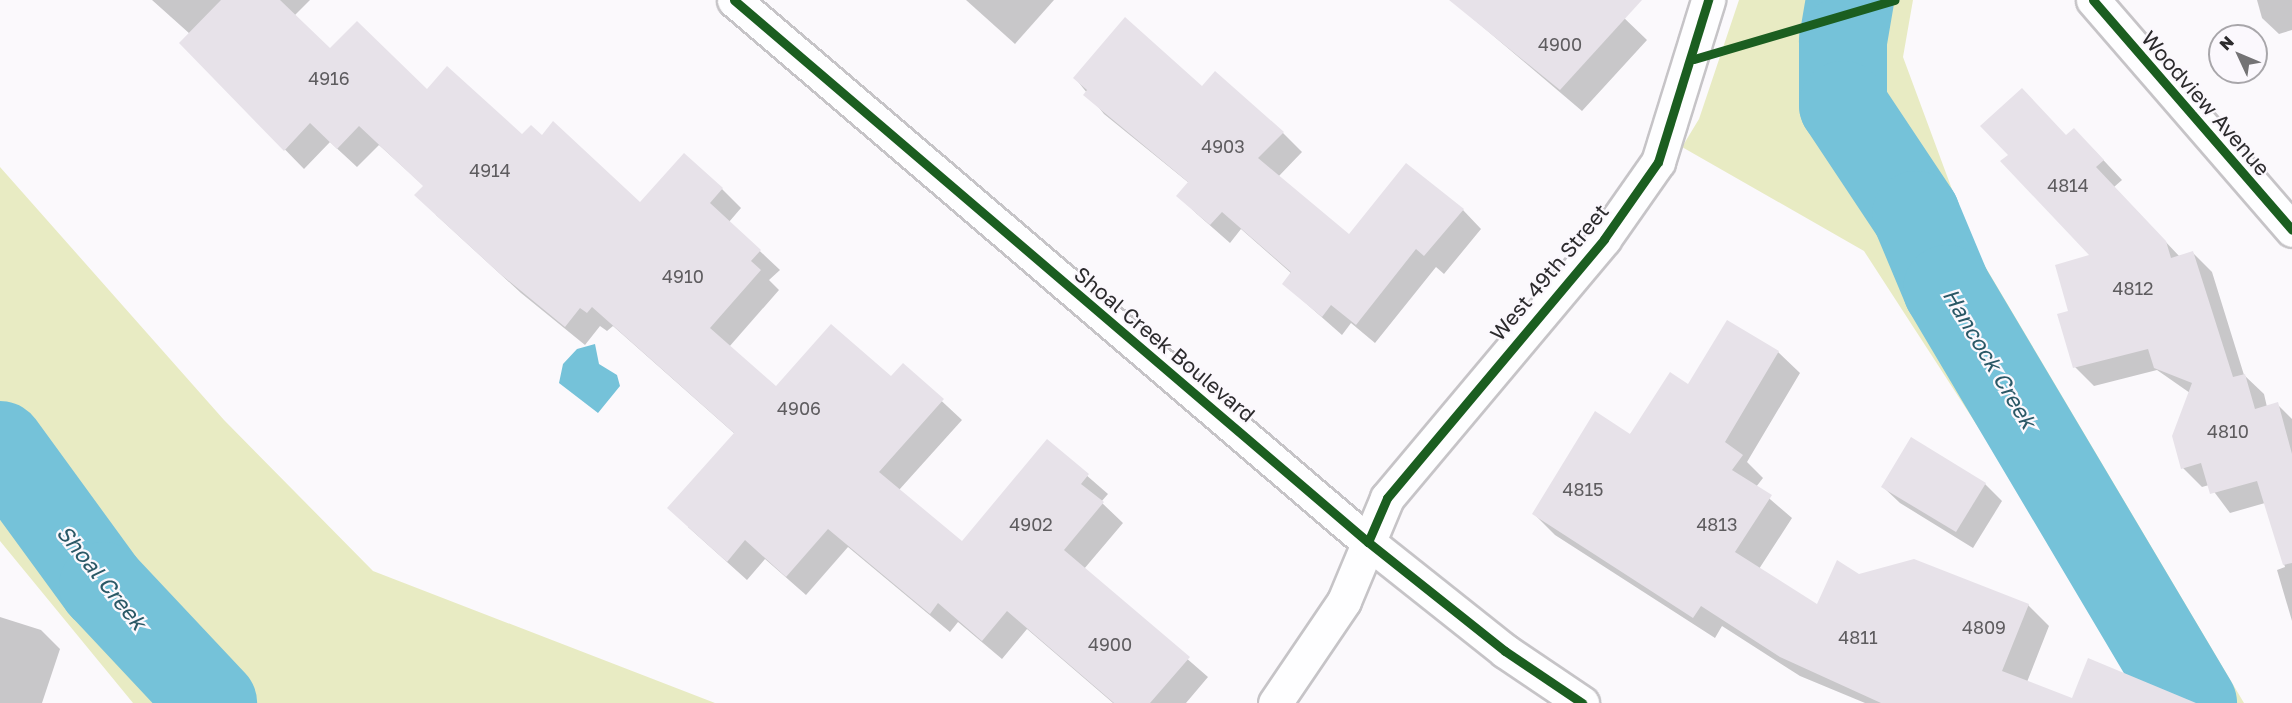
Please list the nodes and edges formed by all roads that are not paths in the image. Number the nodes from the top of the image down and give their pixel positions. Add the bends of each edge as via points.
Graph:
1 (734, 0) edge
2 (1708, 0) edge
3 (2093, 0) edge
4 (2292, 230) edge
5 (1368, 542) junction
6 (1275, 703) edge
7 (1582, 703) edge

1 - 5 street, Shoal Creek Boulevard
2 - 5 street, West 49th Street via 1658,162 1604,239 1387,498
3 - 4 street, Woodview Avenue
5 - 6 street, West 49th Street via 1344,601
5 - 7 street, Shoal Creek Boulevard via 1505,651

